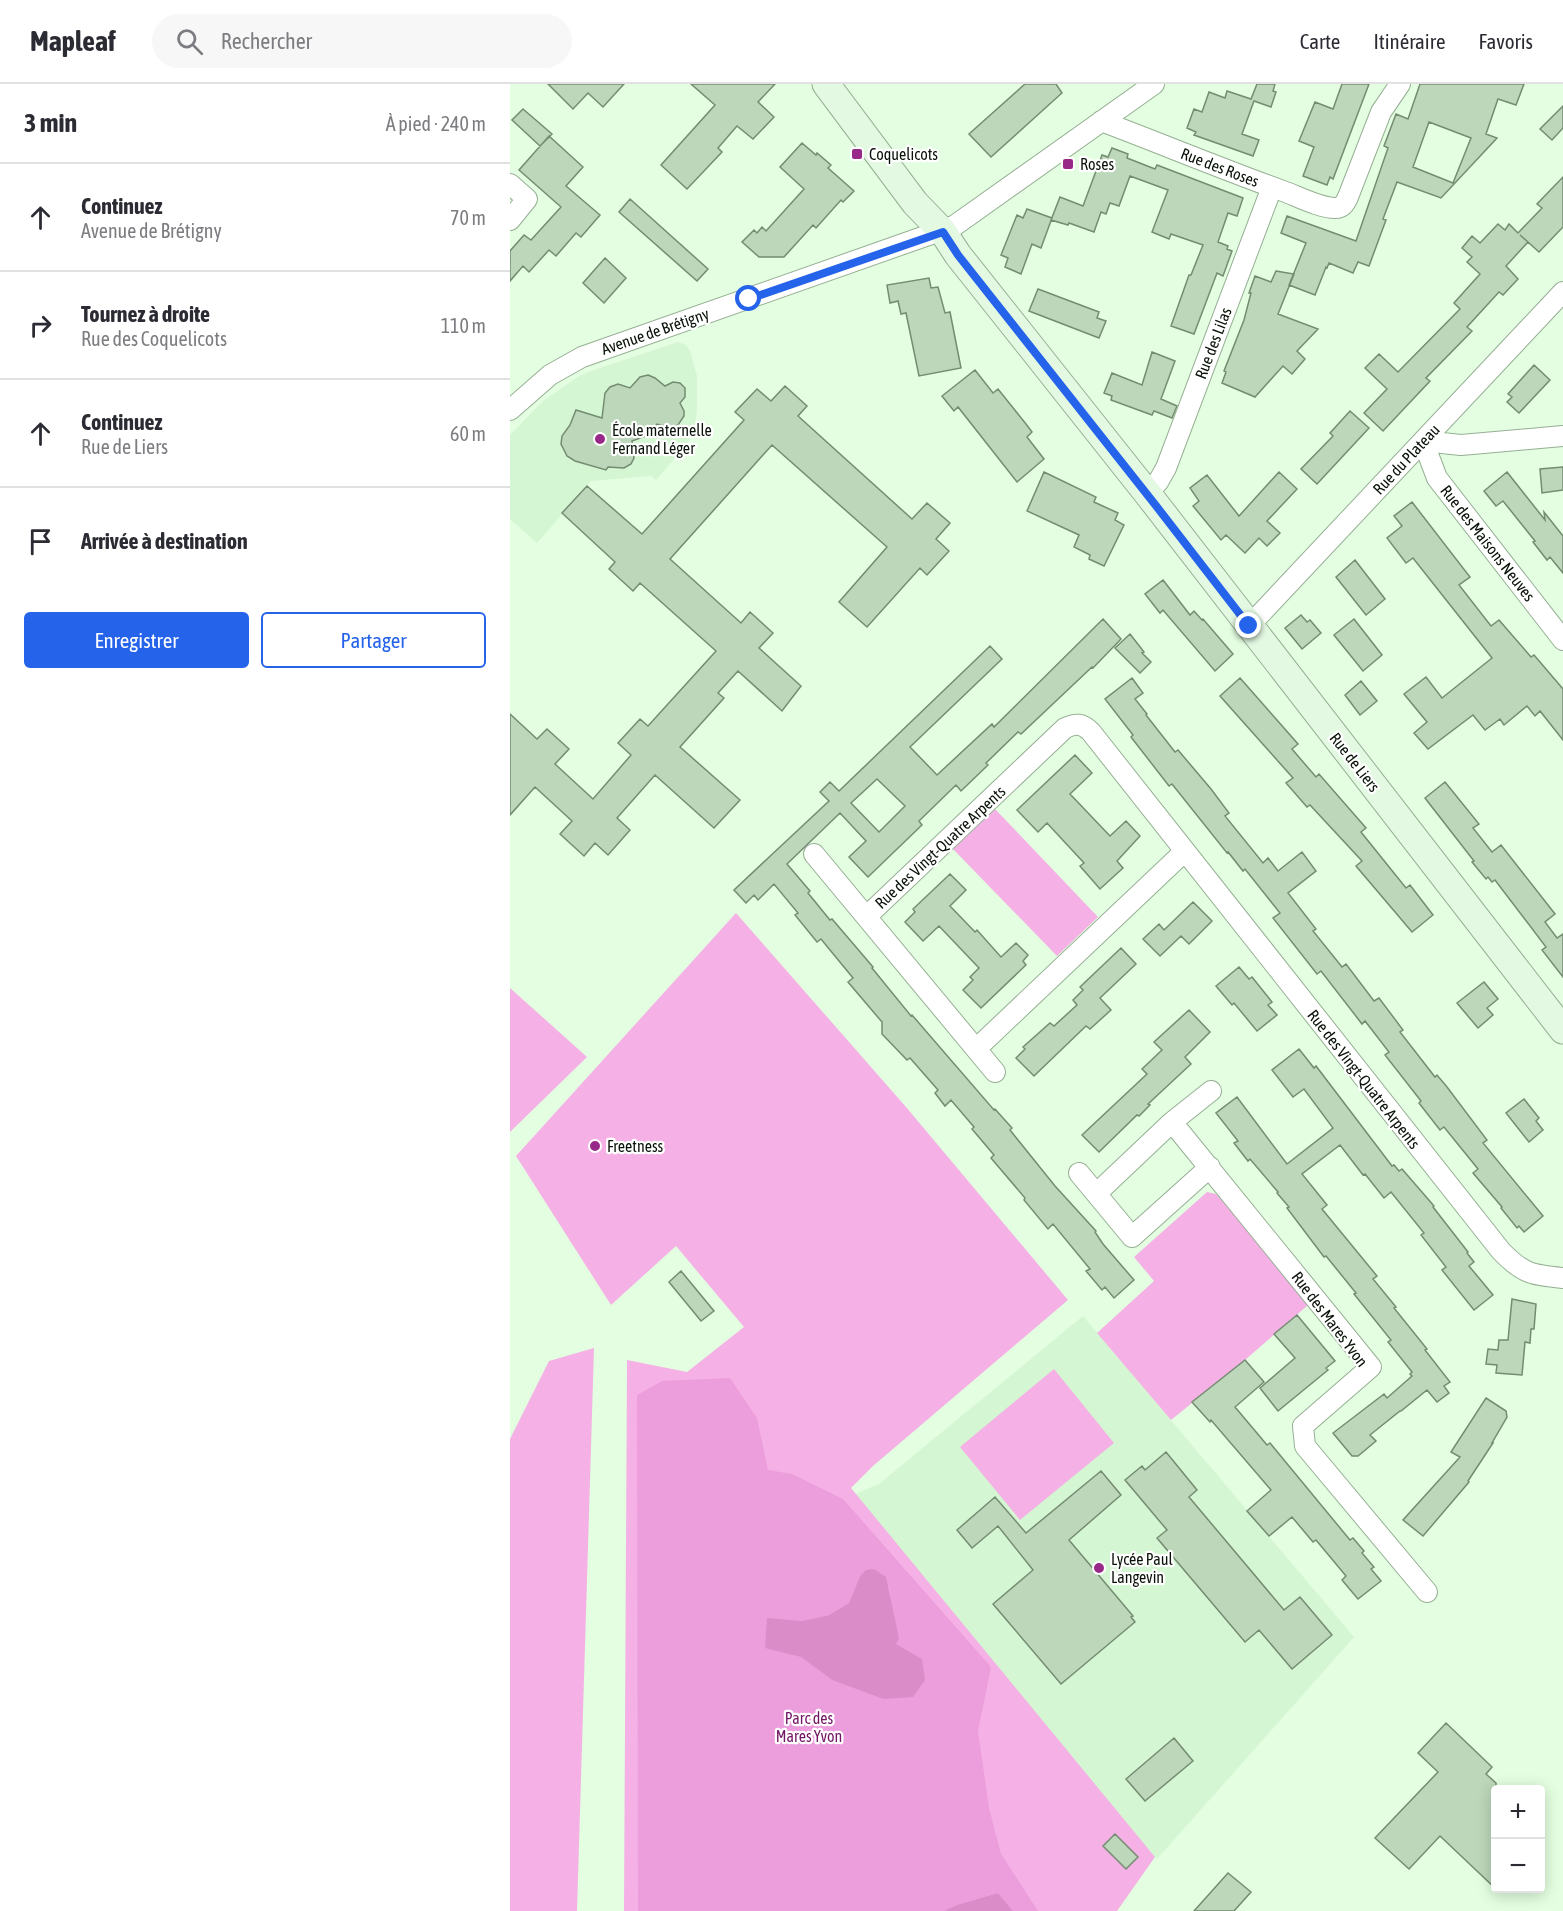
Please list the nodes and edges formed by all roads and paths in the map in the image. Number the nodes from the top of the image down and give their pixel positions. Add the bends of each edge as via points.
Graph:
1 (826, 84) edge
2 (1154, 84) edge
3 (1400, 84) edge
4 (1101, 121) junction
5 (510, 184) edge
6 (1272, 187) junction
7 (510, 220) edge
8 (943, 232) junction
9 (1563, 292) edge
10 (510, 410) edge
11 (1563, 436) edge
12 (1423, 441) junction
13 (1146, 493) junction
14 (1249, 626) junction
15 (1563, 640) edge
16 (1185, 851) junction
17 (814, 854) dead end
18 (867, 916) junction
19 (1563, 1030) edge
20 (976, 1049) junction
21 (995, 1072) dead end
22 (1211, 1091) dead end
23 (1172, 1122) junction
24 (1210, 1167) junction
25 (1079, 1173) dead end
26 (1097, 1194) junction
27 (1563, 1278) edge
28 (1427, 1592) dead end

1 - 8 street, Rue de Liers via 915,203
2 - 4 street, Avenue de Brétigny
3 - 6 street, Rue des Roses via 1381,112 1345,204 1333,208
4 - 6 street, Rue des Roses
4 - 8 street, Avenue de Brétigny
5 - 7 street via 526,199
6 - 13 street, Rue des Lilas via 1166,468
8 - 10 street, Avenue de Brétigny via 582,357 550,375
8 - 13 street, Rue de Liers
9 - 12 street, Rue du Plateau
11 - 12 street via 1461,445
12 - 14 street, Rue du Plateau
12 - 15 street, Rue des Maisons Neuves via 1437,478
13 - 14 street, Rue de Liers
14 - 19 street, Rue de Liers
16 - 18 street, Rue des Vingt-Quatre Arpents via 1091,732 1075,724 1065,728
16 - 20 street
16 - 27 street, Rue des Vingt-Quatre Arpents via 1501,1251 1533,1275
17 - 18 street, Rue des Vingt-Quatre Arpents
18 - 20 street, Rue des Vingt-Quatre Arpents
20 - 21 street, Rue des Vingt-Quatre Arpents
22 - 23 street
23 - 24 street, Rue des Mares Yvon
23 - 26 street
24 - 26 street via 1132,1237
24 - 28 street, Rue des Mares Yvon via 1371,1367 1303,1426 1305,1446
25 - 26 street

